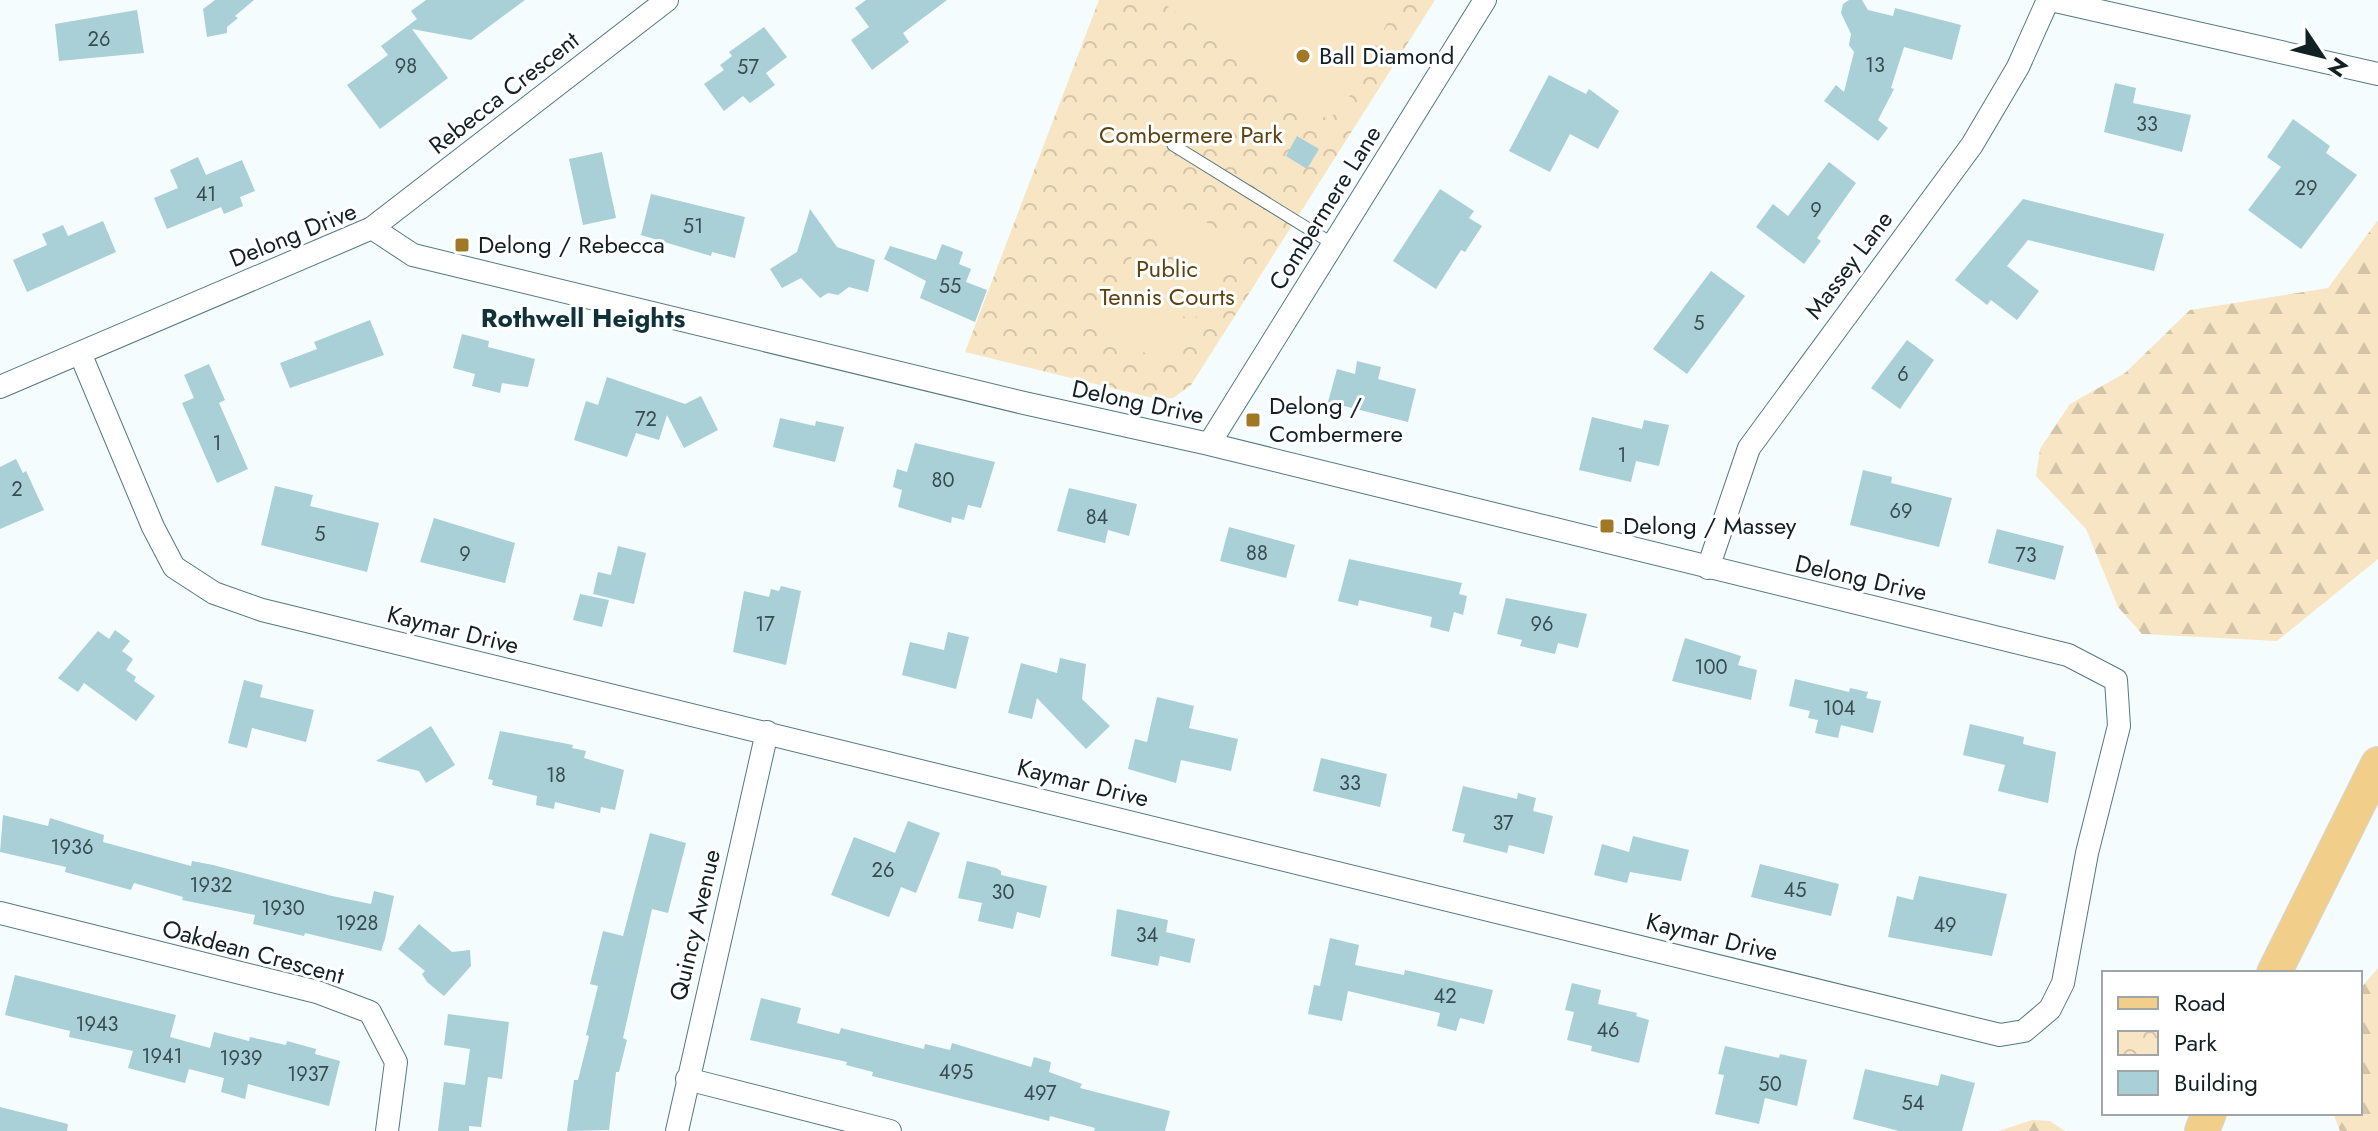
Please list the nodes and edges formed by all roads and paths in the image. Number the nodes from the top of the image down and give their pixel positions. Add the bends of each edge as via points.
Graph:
1 (667, 0) edge
2 (1485, 0) edge
3 (2049, 0) edge
4 (2378, 74) edge
5 (1173, 145) dead end
6 (372, 228) junction
7 (1333, 244) junction
8 (80, 353) junction
9 (0, 387) edge
10 (1209, 444) junction
11 (1708, 568) junction
12 (767, 732) junction
13 (2378, 764) edge
14 (2087, 853) joint
15 (0, 913) edge
16 (2275, 971) edge
17 (687, 1079) junction
18 (387, 1131) edge
19 (677, 1131) edge
20 (890, 1131) edge

1 - 6 street, Rebecca Crescent
2 - 7 street, Combermere Lane
3 - 4 street
3 - 11 street, Massey Lane via 2018,67 1972,145 1749,448
5 - 7 lane
6 - 8 street, Delong Drive
6 - 10 street, Delong Drive via 413,255
7 - 10 street, Combermere Lane
8 - 9 street, Delong Drive
8 - 12 street, Kaymar Drive via 174,567 214,593 262,610
10 - 11 street, Delong Drive
11 - 14 street, Delong Drive via 2068,655 2116,680 2119,726
12 - 14 street, Kaymar Drive via 2000,1035 2024,1031 2050,1009 2063,983
12 - 17 street, Quincy Avenue
13 - 16 main road
15 - 18 street, Oakdean Crescent via 317,992 370,1012 396,1062
17 - 19 street, Quincy Avenue
17 - 20 street

